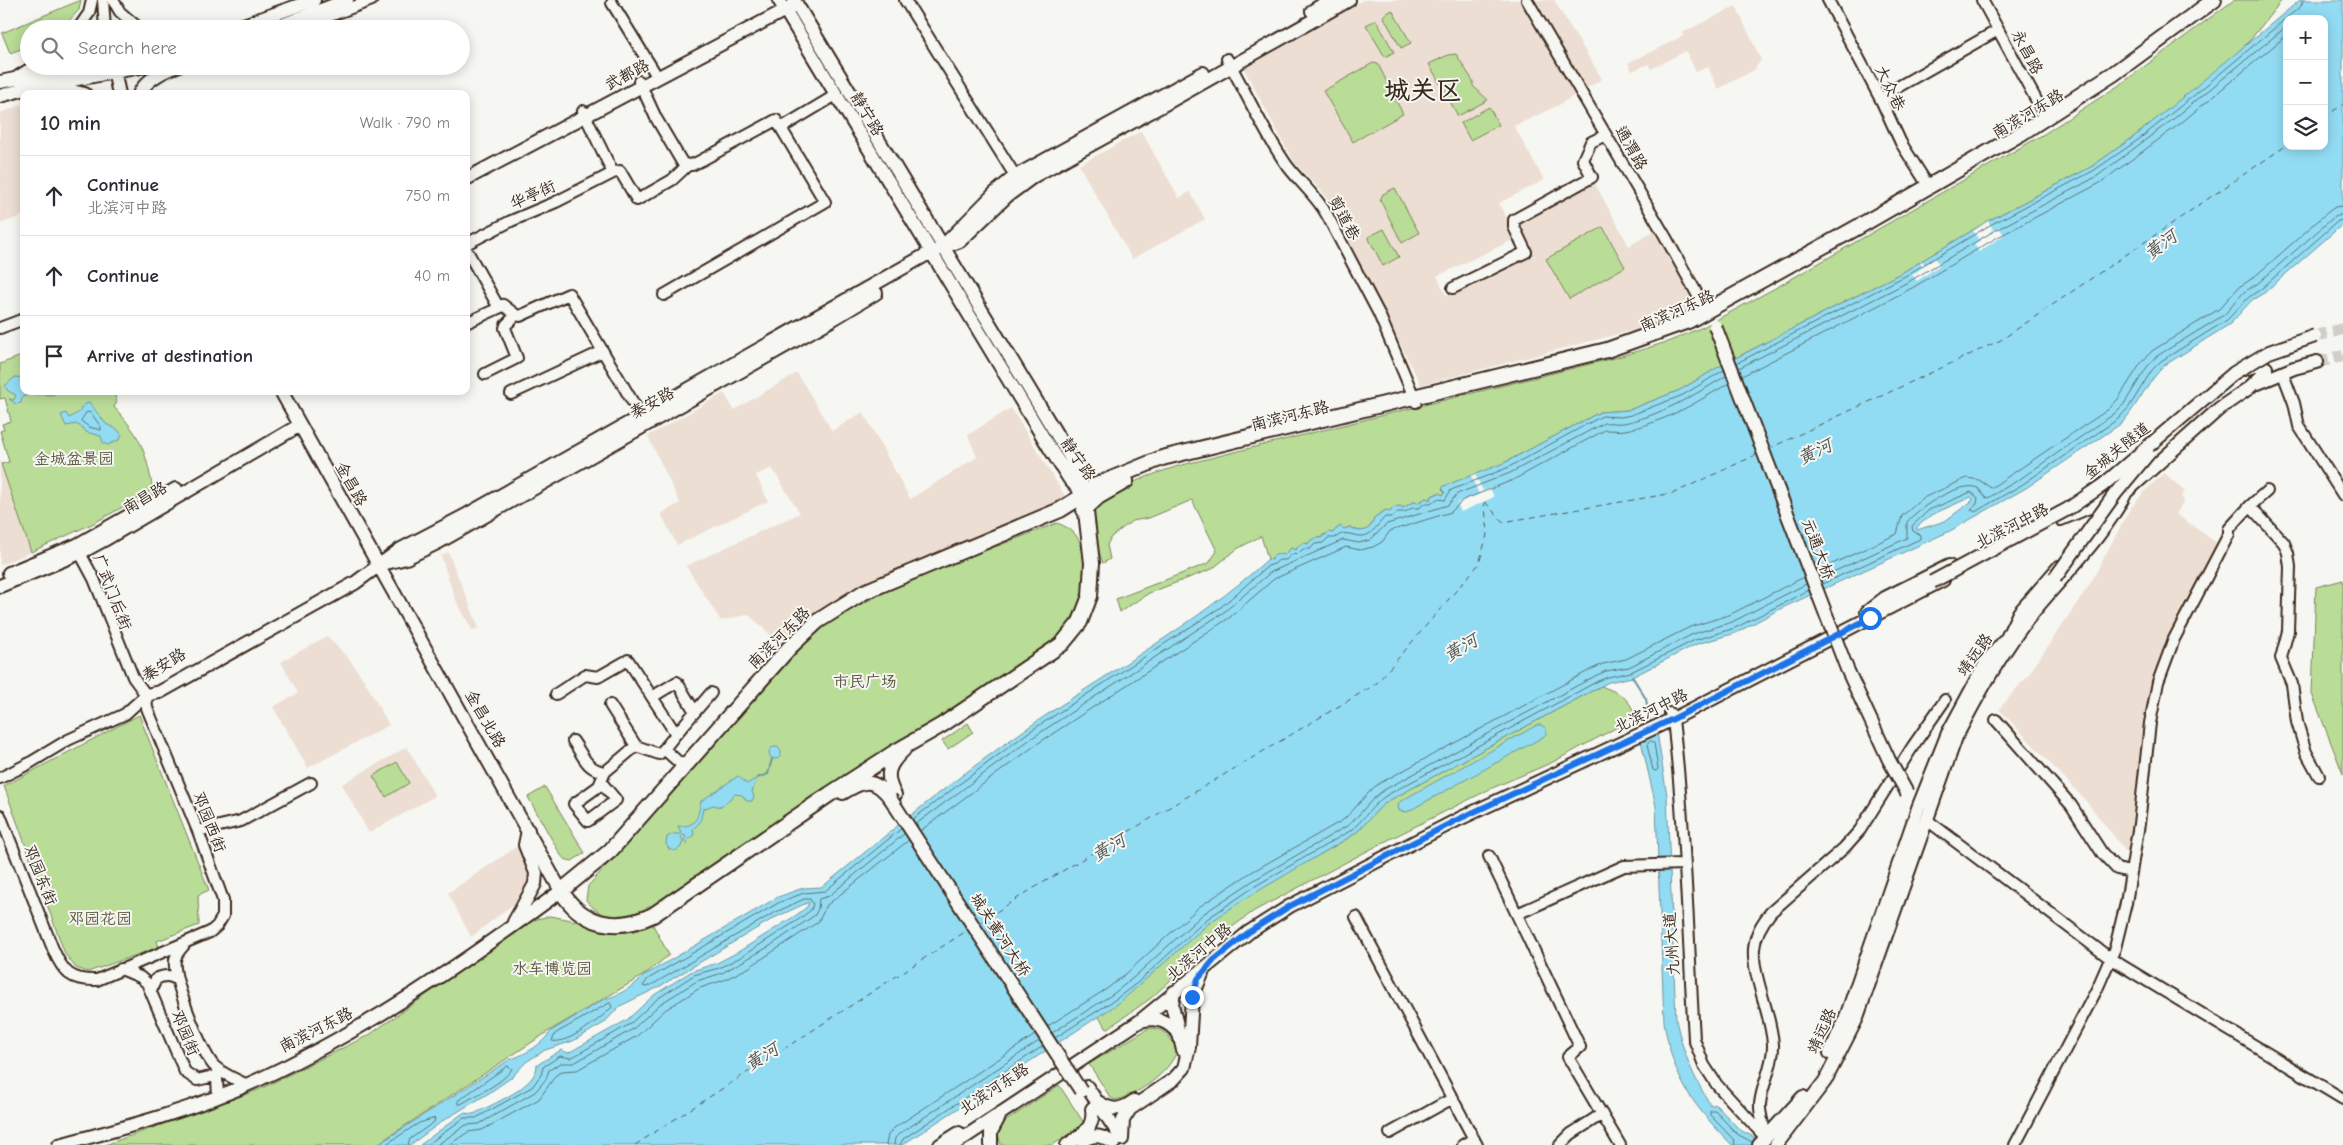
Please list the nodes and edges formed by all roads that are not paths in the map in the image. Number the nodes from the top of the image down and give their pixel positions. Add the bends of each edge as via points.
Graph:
1 (92, 0) edge
2 (103, 0) edge
3 (113, 0) edge
4 (314, 0) edge
5 (347, 0) edge
6 (372, 0) edge
7 (905, 0) edge
8 (1330, 0) edge
9 (1527, 0) edge
10 (1828, 0) edge
11 (1982, 0) edge
12 (2214, 0) edge
13 (2223, 0) edge
14 (1348, 1) edge
15 (612, 3) dead end
16 (790, 3) edge
17 (84, 20) edge
18 (104, 20) edge
19 (129, 20) edge
20 (257, 20) edge
21 (294, 20) edge
22 (319, 20) edge
23 (1998, 30) junction
24 (1229, 62) junction
25 (655, 73) junction
26 (20, 74) edge
27 (35, 75) edge
28 (91, 75) edge
29 (115, 75) edge
30 (160, 75) edge
31 (6, 81) edge
32 (640, 84) junction
33 (46, 85) junction
34 (25, 90) edge
35 (68, 90) edge
36 (118, 90) edge
37 (142, 90) edge
38 (20, 91) edge
39 (836, 95) junction
40 (0, 96) edge
41 (1882, 102) junction
42 (584, 114) junction
43 (2046, 118) junction
44 (781, 128) junction
45 (1606, 135) junction
46 (688, 165) junction
47 (470, 171) edge
48 (612, 173) junction
49 (470, 177) edge
50 (1018, 181) junction
51 (1929, 187) junction
52 (470, 242) edge
53 (943, 246) junction
54 (931, 252) junction
55 (470, 256) edge
56 (1454, 288) dead end
57 (664, 295) dead end
58 (499, 308) junction
59 (516, 315) junction
60 (1711, 318) junction
61 (20, 320) edge
62 (470, 321) edge
63 (0, 328) edge
64 (2315, 336) tunnel mouth
65 (603, 351) junction
66 (2317, 362) tunnel mouth
67 (485, 374) dead end
68 (2283, 374) junction
69 (2249, 388) junction
70 (511, 394) dead end
71 (283, 395) edge
72 (1415, 400) junction
73 (641, 416) junction
74 (298, 421) junction
75 (2164, 434) junction
76 (2120, 471) junction
77 (2127, 491) junction
78 (2267, 491) dead end
79 (1084, 495) junction
80 (2343, 496) edge
81 (2109, 498) junction
82 (2250, 506) junction
83 (1084, 510) junction
84 (79, 549) junction
85 (378, 565) junction
86 (0, 577) edge
87 (0, 586) edge
88 (1867, 612) junction
89 (2007, 638) junction
90 (711, 693) dead end
91 (556, 694) dead end
92 (146, 695) junction
93 (652, 697) junction
94 (1945, 700) dead end
95 (610, 705) dead end
96 (695, 712) junction
97 (1672, 716) junction
98 (1996, 720) dead end
99 (1642, 730) junction
100 (676, 734) junction
101 (925, 735) junction
102 (573, 741) dead end
103 (636, 746) junction
104 (664, 749) junction
105 (684, 767) junction
106 (2319, 776) dead end
107 (0, 778) edge
108 (311, 782) dead end
109 (893, 796) junction
110 (1918, 808) junction
111 (0, 815) edge
112 (1927, 820) junction
113 (528, 830) junction
114 (198, 831) junction
115 (762, 842) junction
116 (1490, 856) dead end
117 (1680, 864) junction
118 (2130, 872) junction
119 (561, 891) junction
120 (1517, 914) junction
121 (1356, 917) dead end
122 (509, 928) junction
123 (185, 944) junction
124 (1214, 960) junction
125 (2111, 960) junction
126 (121, 969) junction
127 (1188, 974) junction
128 (176, 979) junction
129 (151, 990) junction
130 (1170, 1001) junction
131 (1151, 1006) junction
132 (1140, 1021) junction
133 (1184, 1034) junction
134 (1069, 1064) junction
135 (246, 1085) junction
136 (218, 1096) junction
137 (1453, 1098) junction
138 (2343, 1099) edge
139 (1095, 1106) junction
140 (995, 1113) junction
141 (1602, 1114) junction
142 (1390, 1133) dead end
143 (969, 1141) edge
144 (1475, 1142) edge
145 (1772, 1142) edge
146 (1119, 1143) edge
147 (59, 1145) edge
148 (940, 1145) edge
149 (991, 1145) edge
150 (1067, 1145) edge
151 (1075, 1145) edge
152 (1463, 1145) edge
153 (1560, 1145) edge
154 (1620, 1145) edge
155 (2016, 1145) edge

1 - 17 street
2 - 18 street
3 - 19 street
4 - 20 main road
5 - 21 main road
6 - 22 street
7 - 50 street
8 - 24 main road
9 - 45 street, 通渭路
10 - 41 street, 大众巷
11 - 23 street, 永昌路
12 - 43 highway, 南滨河东路 via 2113,74
13 - 60 highway, 南滨河东路 via 2061,115
14 - 24 main road
15 - 25 street
16 - 25 main road, 武都路
16 - 32 main road, 武都路
16 - 39 main road, 静宁路
16 - 53 main road, 静宁路
23 - 41 street via 1889,92
23 - 43 street, 永昌路
24 - 50 main road, 秦安路 via 1165,104 1034,176
24 - 72 street, 剪道巷 via 1269,138 1324,208 1379,314
25 - 32 main road, 武都路
26 - 31 street
27 - 31 main road
28 - 33 main road
29 - 36 main road
30 - 37 main road
32 - 42 main road, 武都路
32 - 46 street via 683,164
33 - 34 main road
33 - 35 main road
38 - 40 main road
39 - 44 street
39 - 54 main road, 静宁路
41 - 51 street, 大众巷 via 1912,163
42 - 47 main road, 武都路
42 - 48 street
42 - 49 main road, 武都路
43 - 51 highway, 南滨河东路
44 - 46 street via 776,120
44 - 57 street via 825,202
45 - 56 street via 1591,142 1583,160 1592,176 1514,220 1526,252
45 - 60 street, 通渭路
46 - 48 street via 672,180 637,200 620,171
48 - 52 street, 华亭街
50 - 53 main road, 秦安路 via 1007,196 960,241
51 - 60 highway, 南滨河东路
53 - 54 main road, 秦安路
53 - 79 main road, 静宁路 via 1066,450 1080,476
54 - 73 main road, 秦安路
54 - 79 main road, 静宁路 via 1065,472
54 - 85 main road, 秦安路 via 927,261 833,320 439,542 406,558
55 - 58 street
58 - 59 street via 503,305 508,307
58 - 62 street
59 - 65 street via 569,294
59 - 67 street via 505,328 517,358
60 - 72 highway, 南滨河东路 via 1607,350
60 - 110 main road, 元通大桥, bridge via 1847,669 1889,760
61 - 63 street
64 - 75 main road, 金城关隧道, bridge via 2269,352 2234,373
65 - 70 street
65 - 73 street
66 - 68 main road
68 - 69 main road
68 - 80 street via 2299,426
69 - 76 main road via 2266,372 2263,366 2249,367 2221,378 2160,438
69 - 77 main road, 北滨河中路 via 2220,408
71 - 74 main road
72 - 79 highway, 南滨河东路 via 1162,458 1094,486
72 - 83 highway, 南滨河东路 via 1160,467 1113,488
73 - 85 main road, 秦安路 via 401,549
74 - 84 main road, 南昌路
74 - 85 main road, 金昌路
75 - 88 main road, 金城关隧道, bridge via 2103,485 2068,509 1932,582
75 - 89 main road, bridge
76 - 77 main road
76 - 81 main road, 靖远路
76 - 88 main road via 2068,508 1885,598
77 - 81 main road, 北滨河中路
77 - 112 main road, 靖远路 via 2108,522 2033,612 1995,666 1956,737
78 - 82 street
79 - 83 highway
79 - 105 highway, 南滨河东路 via 1060,510 864,592 832,612 789,648
81 - 89 main road, 靖远路 via 2078,545 2019,613
81 - 97 main road, 北滨河中路 via 2073,513
82 - 106 street via 2284,543 2288,552 2288,631 2281,658 2292,684 2297,722 2306,752
82 - 118 street via 2229,529 2230,534 2174,639 2158,682
83 - 101 highway via 1092,577 1086,609 1071,634 1050,654
84 - 86 main road, 南昌路
84 - 87 main road, 南昌路
84 - 92 street, 广武门后街 via 94,578 133,677
85 - 92 main road, 秦安路 via 355,583 168,688
85 - 113 main road, 金昌北路
88 - 97 main road, 北滨河中路
89 - 110 main road, 靖远路 via 1987,661 1960,706
90 - 96 street
91 - 93 street via 585,675 598,677 628,660
92 - 107 street via 125,714 68,740
92 - 114 street, 邓园西街 via 147,708
93 - 96 street via 677,682
93 - 100 street
94 - 145 street via 1860,830 1771,912 1755,938 1754,958 1773,1046 1760,1115
95 - 103 street
96 - 100 street
97 - 99 main road, 北滨河中路
97 - 117 street, 九州大道 via 1681,792
98 - 118 street via 2071,805 2117,870
99 - 124 main road, 北滨河中路 via 1320,889 1249,932
99 - 127 main road, 北滨河中路 via 1456,813 1317,883 1246,926
100 - 104 street
101 - 109 main road via 903,751 890,766 888,780
101 - 115 highway
102 - 103 street via 589,767 603,777
103 - 104 street via 659,754
104 - 105 street
105 - 119 highway, 南滨河东路 via 610,851
108 - 114 street via 242,821
109 - 115 main road via 875,783 855,785 797,824
109 - 139 main road, 城关黄河大桥
110 - 112 main road, 元通大桥
110 - 145 main road, 靖远路 via 1838,1034 1819,1078
111 - 126 street, 邓园东街 via 59,964 70,976 83,980 97,980
112 - 125 street
112 - 145 main road, 靖远路 via 1856,1020 1825,1081
113 - 119 main road, 金昌北路
113 - 122 main road via 525,845 536,874 535,884
114 - 123 street, 邓园西街 via 224,908 217,926
115 - 119 highway via 653,915 632,923 612,924 591,919 576,910
116 - 120 street
117 - 120 street via 1624,866
117 - 145 street, 九州大道 via 1694,1039 1717,1086
118 - 125 street via 2126,903
119 - 122 main road, 南滨河东路
120 - 141 street via 1580,1047 1568,1056
121 - 137 street
122 - 135 main road, 南滨河东路 via 373,1020
123 - 126 street, 邓园东街
123 - 128 street, 邓园街 via 174,962
124 - 130 main road, 北滨河中路
124 - 133 main road via 1195,987
125 - 138 street
125 - 155 street
126 - 129 street, 邓园街 via 140,977
127 - 130 main road via 1179,982
127 - 131 main road, 北滨河中路
128 - 129 street via 166,975 160,977
128 - 135 street, 邓园街 via 211,1063
129 - 136 street, 邓园街 via 185,1072 197,1080 214,1076
130 - 131 main road
130 - 132 main road, 北滨河中路
130 - 133 main road
131 - 134 main road, 北滨河中路
132 - 133 main road via 1157,1018
132 - 134 main road, 北滨河中路
133 - 139 main road via 1181,1062 1168,1079 1122,1109
133 - 146 main road via 1189,1047 1184,1068 1174,1079 1130,1110 1123,1120
134 - 140 main road, 北滨河东路
135 - 136 main road, 南滨河东路
136 - 147 main road, 南滨河东路 via 176,1112
137 - 142 street
137 - 144 street
139 - 146 main road, 城关黄河大桥
139 - 150 main road via 1089,1129
140 - 143 main road
140 - 148 main road, 北滨河东路
140 - 149 main road
141 - 153 street
141 - 154 street
143 - 148 main road via 949,1141
144 - 152 street
146 - 151 main road via 1096,1135

